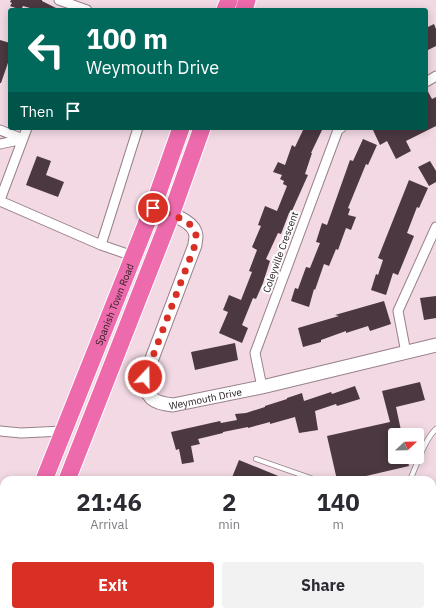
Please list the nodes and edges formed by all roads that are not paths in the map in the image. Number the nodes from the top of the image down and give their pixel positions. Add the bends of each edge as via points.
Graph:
1 (59, 0) edge
2 (71, 7) edge
3 (0, 130) edge
4 (26, 130) edge
5 (137, 130) edge
6 (180, 130) edge
7 (201, 130) edge
8 (338, 130) edge
9 (23, 139) junction
10 (0, 144) edge
11 (0, 201) edge
12 (153, 208) junction
13 (171, 215) junction
14 (436, 227) edge
15 (101, 245) junction
16 (133, 256) junction
17 (436, 345) edge
18 (406, 353) junction
19 (262, 387) junction
20 (436, 429) edge
21 (0, 431) edge
22 (63, 431) junction
23 (256, 459) dead end
24 (46, 476) edge
25 (69, 476) edge
26 (305, 476) edge
27 (412, 476) edge

1 - 2 street
3 - 9 street
4 - 9 street
5 - 15 street
6 - 12 highway, Spanish Town Road
7 - 13 highway, Spanish Town Road
8 - 19 street, Coleyville Crescent via 254,353
9 - 10 street
9 - 11 street
11 - 15 street
12 - 13 street, Weymouth Drive
12 - 16 highway, Spanish Town Road
13 - 19 street, Weymouth Drive via 191,225 196,235 195,245 145,377 145,388 150,398 160,404 173,405
13 - 25 highway, Spanish Town Road
14 - 18 street via 398,311
15 - 16 street
16 - 22 highway, Spanish Town Road
17 - 18 street, Weymouth Drive
18 - 19 street, Weymouth Drive
20 - 27 lane via 427,441
21 - 22 street
22 - 24 highway, Spanish Town Road
23 - 26 lane

